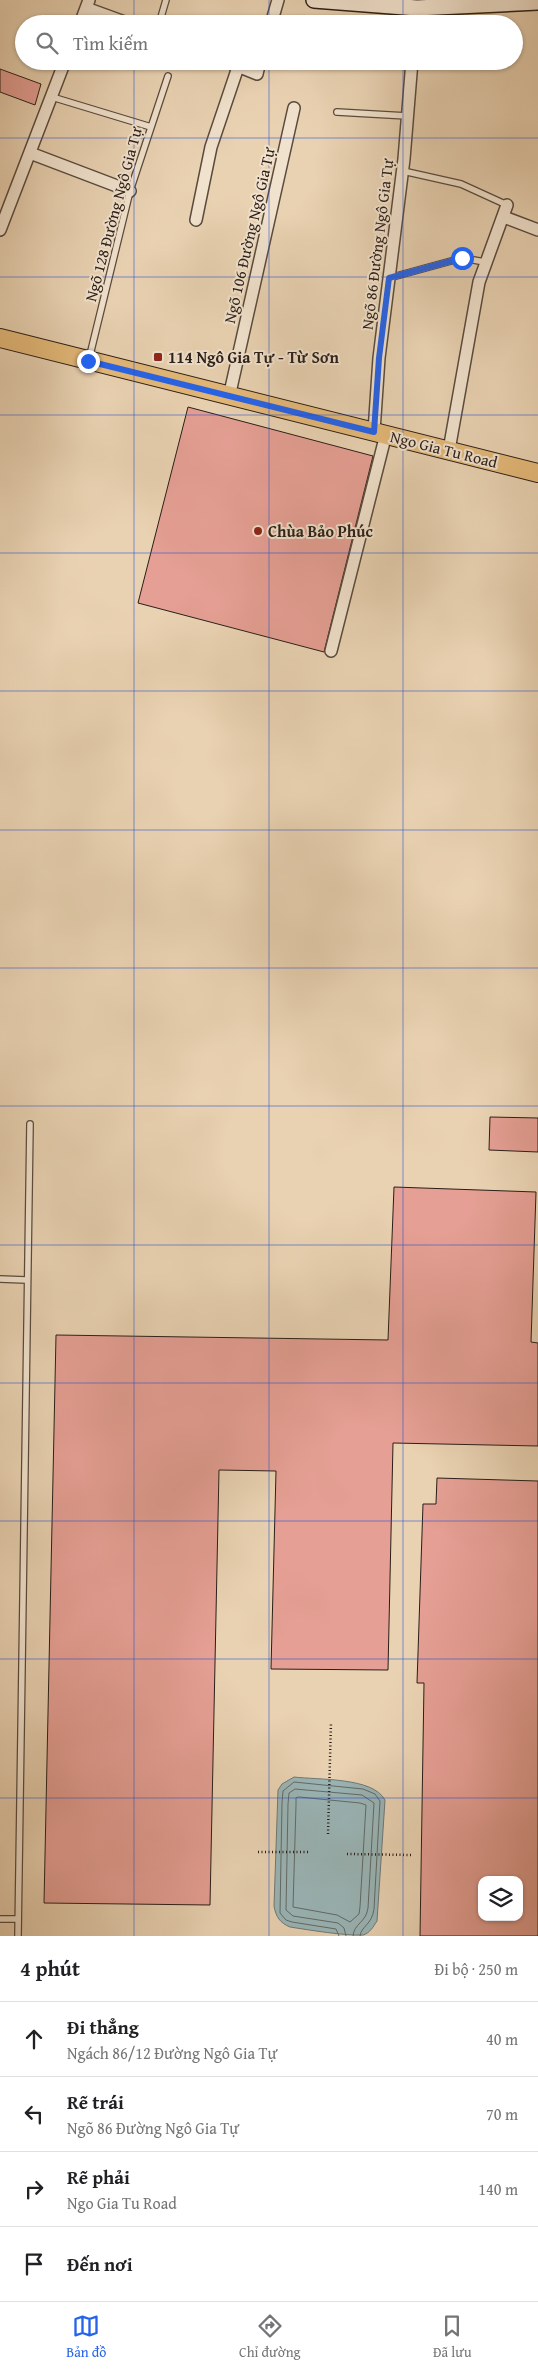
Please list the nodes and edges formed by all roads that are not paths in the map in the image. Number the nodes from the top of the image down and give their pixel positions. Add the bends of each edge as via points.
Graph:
1 (166, 0) edge
2 (278, 0) edge
3 (314, 0) edge
4 (522, 2) edge
5 (538, 2) edge
6 (88, 4) edge
7 (423, 5) edge
8 (111, 15) edge
9 (162, 15) edge
10 (274, 15) edge
11 (62, 70) edge
12 (237, 70) edge
13 (246, 70) edge
14 (258, 70) edge
15 (411, 70) edge
16 (168, 76) dead end
17 (52, 97) junction
18 (294, 108) dead end
19 (337, 112) dead end
20 (407, 116) junction
21 (151, 127) junction
22 (30, 154) junction
23 (402, 171) junction
24 (130, 191) junction
25 (505, 211) junction
26 (196, 220) dead end
27 (0, 230) edge
28 (538, 230) edge
29 (485, 262) junction
30 (389, 278) junction
31 (0, 338) edge
32 (88, 361) junction
33 (229, 397) junction
34 (380, 433) junction
35 (449, 450) junction
36 (538, 473) edge
37 (331, 651) dead end
38 (30, 1124) dead end
39 (0, 1279) edge
40 (26, 1280) junction
41 (0, 1919) edge
42 (18, 1919) junction
43 (18, 1936) edge

1 - 9 lane
2 - 10 street
3 - 7 street
4 - 5 street
4 - 7 street
6 - 8 street
11 - 17 street
12 - 26 street via 212,147
13 - 14 street via 257,74
15 - 20 street, Ngõ 86 Đường Ngô Gia Tự
16 - 21 lane, Ngõ 128 Đường Ngô Gia Tự
17 - 21 lane
17 - 22 street
18 - 33 street, Ngõ 106 Đường Ngô Gia Tự
19 - 20 lane
20 - 23 street, Ngõ 86 Đường Ngô Gia Tự
21 - 24 lane, Ngõ 128 Đường Ngô Gia Tự
22 - 24 street
22 - 27 street
23 - 25 lane via 461,184
23 - 30 street, Ngõ 86 Đường Ngô Gia Tự
24 - 32 lane, Ngõ 128 Đường Ngô Gia Tự
25 - 28 street
25 - 29 street
29 - 30 lane via 462,258
29 - 35 street
30 - 34 street, Ngõ 86 Đường Ngô Gia Tự via 379,358
31 - 32 main road, Ngo Gia Tu Road
32 - 33 main road, Ngo Gia Tu Road
33 - 34 main road, Ngo Gia Tu Road
34 - 35 main road, Ngo Gia Tu Road
34 - 37 street, Ngõ 86 Đường Ngô Gia Tự
35 - 36 main road, Ngo Gia Tu Road
38 - 40 lane
39 - 40 lane
40 - 42 lane
41 - 42 lane
42 - 43 lane

